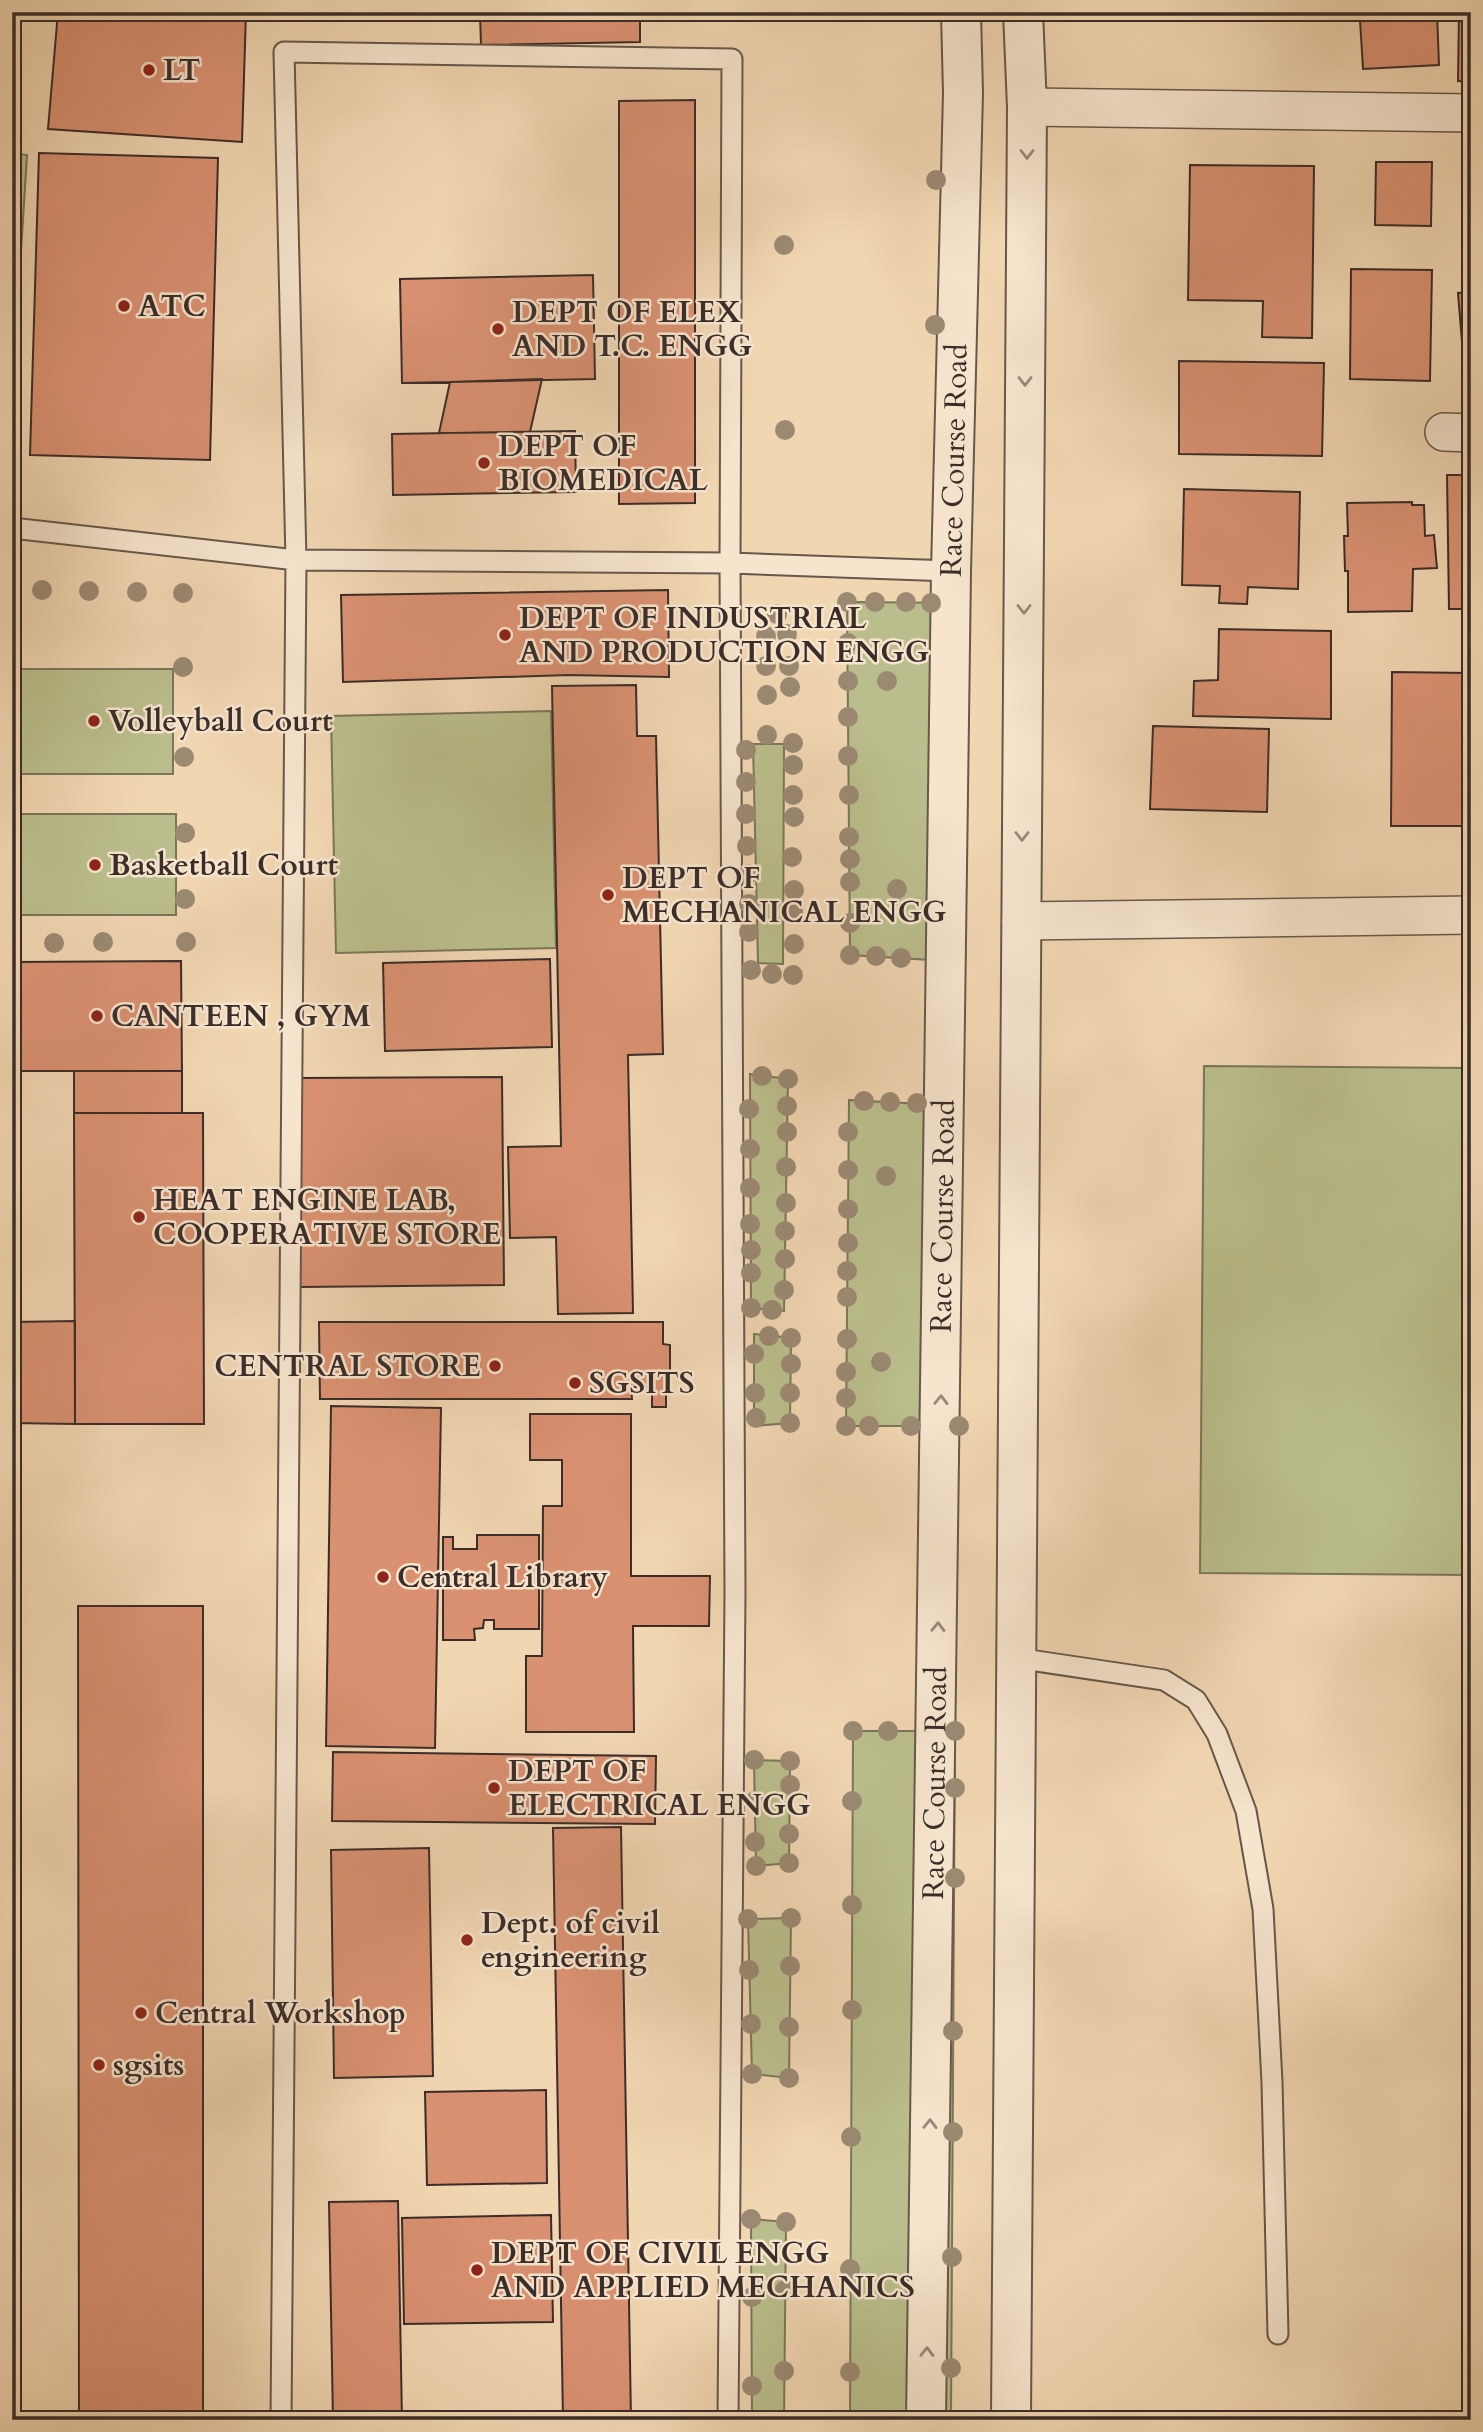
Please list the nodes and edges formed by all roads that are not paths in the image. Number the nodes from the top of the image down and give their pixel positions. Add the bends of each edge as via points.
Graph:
1 (961, 12) edge
2 (1023, 12) edge
3 (1027, 107) junction
4 (1471, 113) edge
5 (12, 528) edge
6 (296, 561) junction
7 (730, 563) junction
8 (951, 570) junction
9 (1471, 915) edge
10 (1021, 921) junction
11 (1016, 1658) junction
12 (1278, 2334) dead end
13 (281, 2420) edge
14 (728, 2420) edge
15 (926, 2420) edge
16 (1011, 2420) edge

1 - 8 street, Race Course Road
2 - 3 street
3 - 4 street
3 -> 10 street
5 - 6 lane
6 - 7 lane
6 - 7 lane via 284,52 732,58
6 - 13 lane
7 - 8 lane
7 - 14 lane via 734,1607
15 -> 8 street, Race Course Road
9 - 10 street
10 - 11 street
11 - 12 lane via 1164,1680 1196,1700 1217,1734 1247,1811 1264,1909
11 - 16 street

